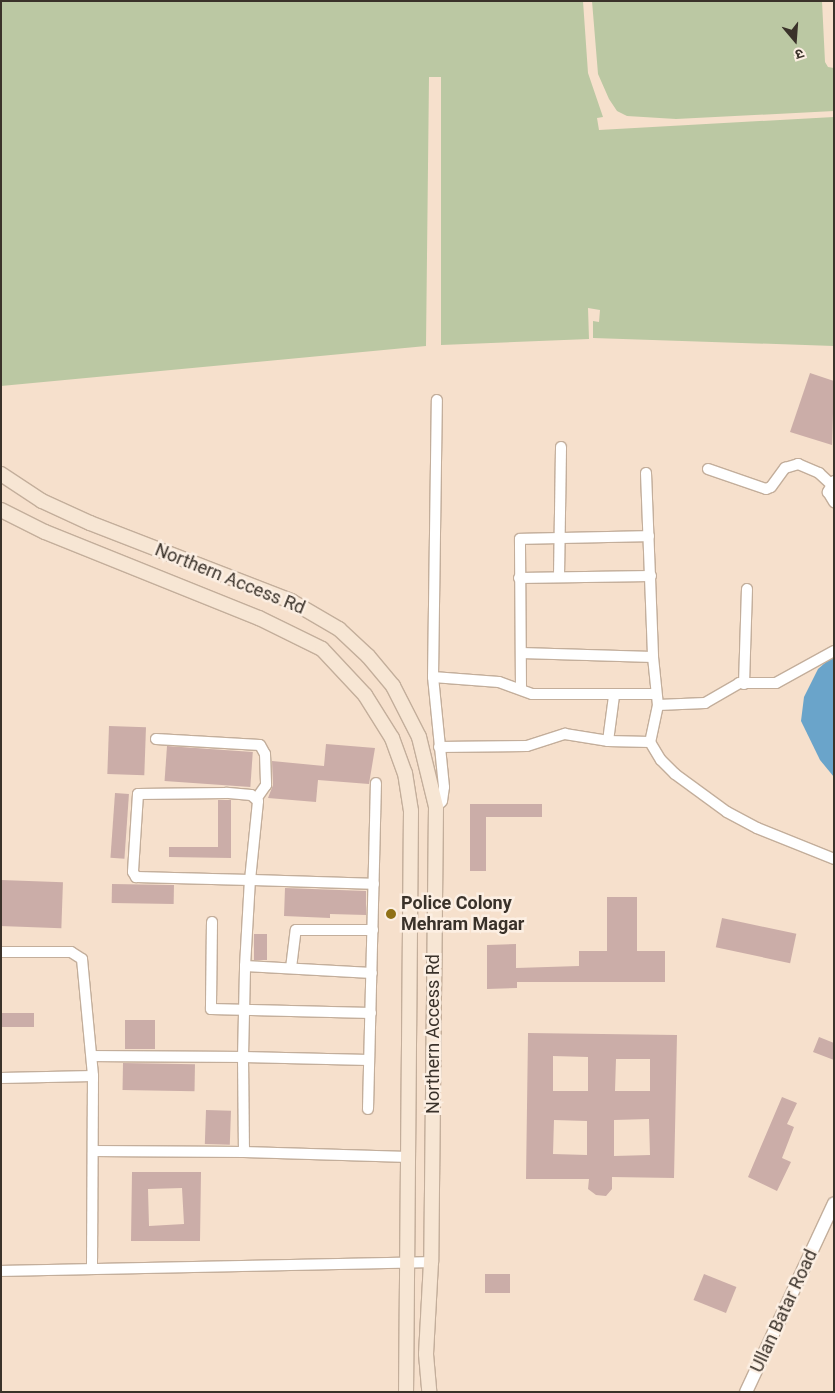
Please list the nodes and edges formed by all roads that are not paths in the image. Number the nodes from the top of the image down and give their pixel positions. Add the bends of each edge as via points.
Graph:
1 (436, 400) dead end
2 (561, 447) dead end
3 (708, 469) dead end
4 (646, 473) dead end
5 (1, 474) edge
6 (832, 482) edge
7 (834, 502) edge
8 (1, 510) edge
9 (649, 536) junction
10 (559, 538) junction
11 (559, 576) junction
12 (651, 576) junction
13 (520, 578) junction
14 (747, 589) dead end
15 (834, 651) edge
16 (521, 653) junction
17 (653, 657) junction
18 (433, 677) junction
19 (744, 684) junction
20 (521, 689) junction
21 (614, 696) junction
22 (657, 700) junction
23 (156, 739) dead end
24 (608, 741) junction
25 (650, 742) junction
26 (439, 747) junction
27 (376, 783) dead end
28 (257, 798) junction
29 (436, 807) junction
30 (411, 841) junction
31 (434, 841) junction
32 (834, 859) edge
33 (250, 880) junction
34 (374, 884) junction
35 (212, 922) dead end
36 (373, 930) junction
37 (1, 952) edge
38 (244, 966) junction
39 (291, 968) junction
40 (372, 973) junction
41 (243, 1011) junction
42 (371, 1013) junction
43 (92, 1056) junction
44 (243, 1057) junction
45 (369, 1060) junction
46 (93, 1076) junction
47 (1, 1078) edge
48 (368, 1109) dead end
49 (93, 1151) junction
50 (244, 1152) junction
51 (409, 1157) junction
52 (833, 1210) edge
53 (431, 1262) junction
54 (408, 1263) junction
55 (92, 1267) junction
56 (1, 1272) edge
57 (406, 1392) edge
58 (429, 1392) edge
59 (746, 1392) edge

1 - 18 street
2 - 10 street
3 - 6 street via 766,489 785,468 798,464
4 - 9 street
5 - 29 main road, Northern Access Rd via 42,501 82,520 291,600 339,629 393,686 419,737
6 - 7 street via 828,496
8 - 30 main road, Northern Access Rd via 45,532 259,618 322,649 365,694 392,738 405,773 411,811
9 - 10 street
9 - 12 street
10 - 11 street
10 - 13 street via 520,539
11 - 12 street
11 - 13 street
12 - 17 street
13 - 16 street
14 - 19 street
15 - 19 street via 784,680 765,685
16 - 17 street
16 - 20 street
17 - 22 street
18 - 20 street via 499,682
18 - 26 street
19 - 22 street via 733,685 704,703
20 - 21 street via 532,694
21 - 22 street
21 - 24 street
22 - 25 street
23 - 28 street via 260,745 265,754 266,785
24 - 25 street
24 - 26 street via 566,734 527,746
25 - 32 street via 675,774 726,812
26 - 29 street via 444,796
27 - 34 street
28 - 33 street
28 - 33 street via 226,793 143,791 138,796 135,876
29 - 31 main road, Northern Access Rd
30 - 31 main road
30 - 51 main road, Northern Access Rd
31 - 53 main road, Northern Access Rd
33 - 34 street
33 - 38 street
34 - 36 street
35 - 41 street via 211,1008
36 - 39 street via 296,930
36 - 40 street
37 - 43 street via 79,954 83,965
38 - 39 street
38 - 41 street
39 - 40 street
40 - 42 street
41 - 42 street
41 - 44 street
42 - 45 street
43 - 44 street
43 - 46 street
44 - 45 street
44 - 50 street
45 - 48 street
46 - 47 street
46 - 49 street
49 - 50 street
49 - 55 street
50 - 51 street
51 - 54 main road, Northern Access Rd
52 - 59 street, Ullan Batar Road
53 - 54 street
53 - 58 main road, Northern Access Rd via 426,1354
54 - 55 street
54 - 57 main road, Northern Access Rd
55 - 56 street

